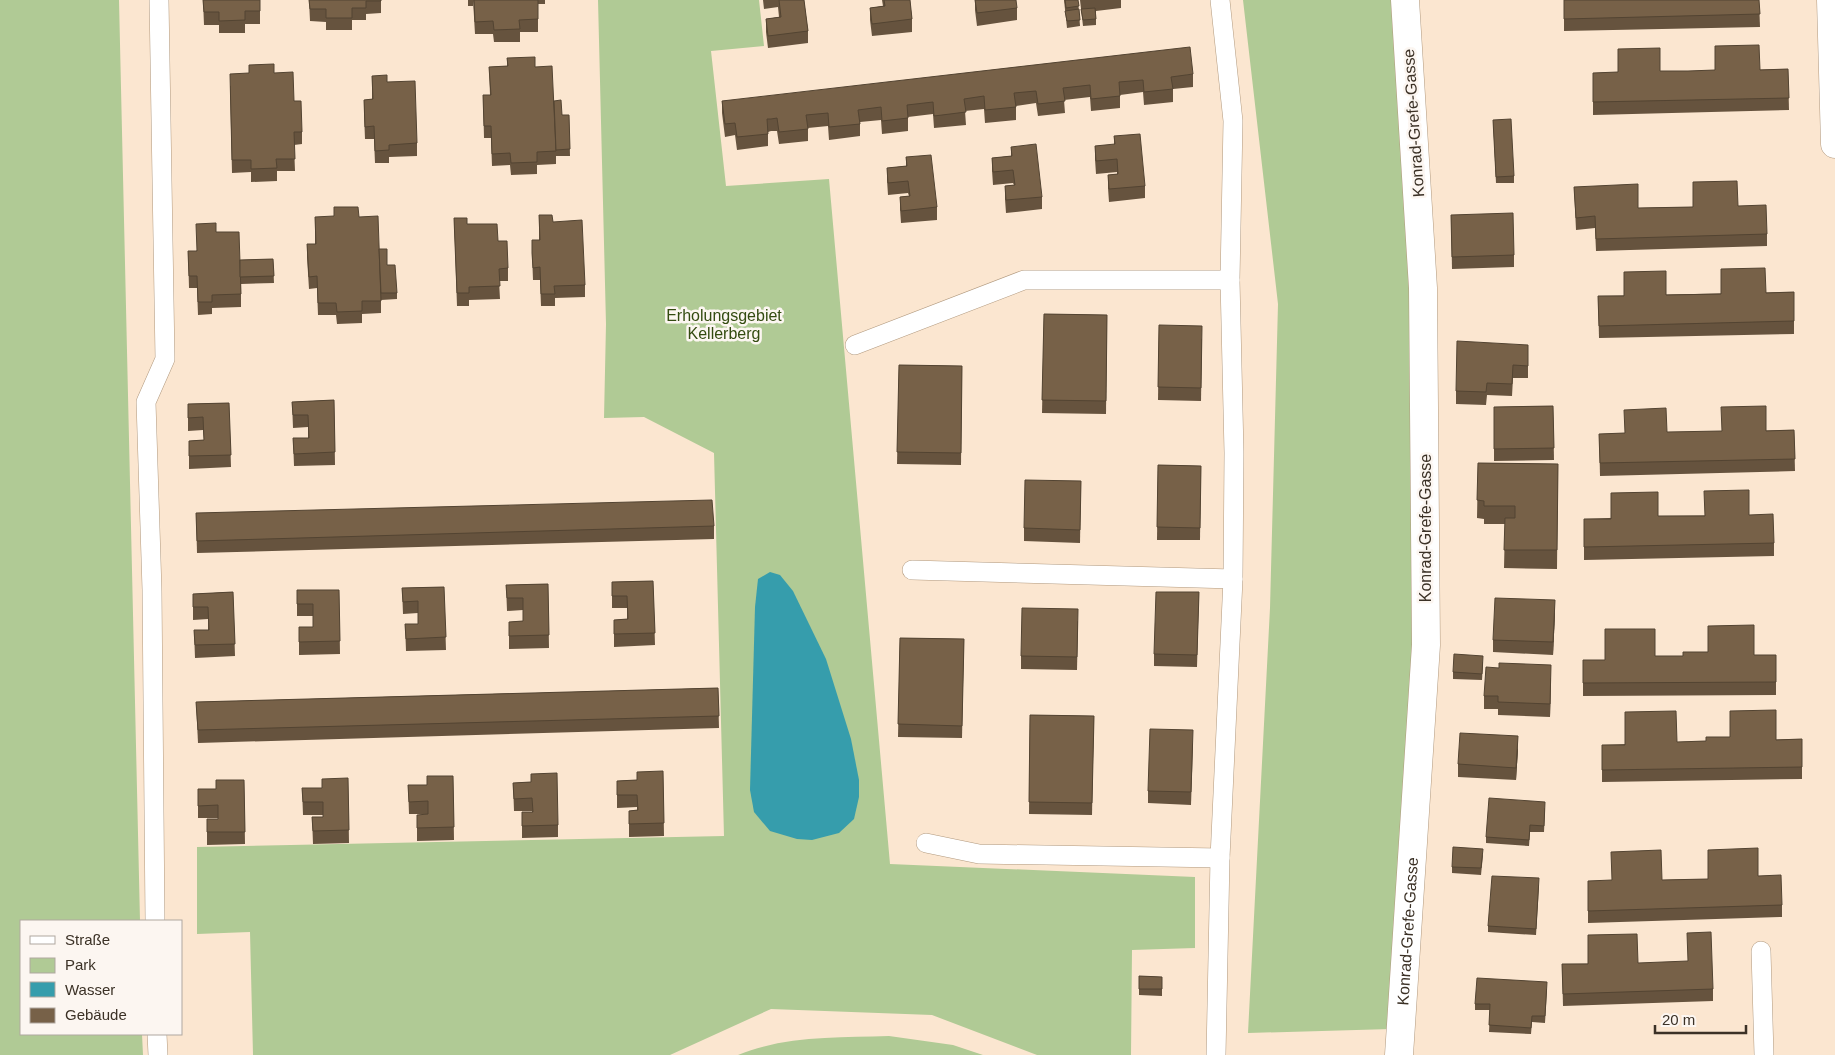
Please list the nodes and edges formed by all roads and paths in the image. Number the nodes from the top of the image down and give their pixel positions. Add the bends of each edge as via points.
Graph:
1 (159, 0) edge
2 (1220, 0) edge
3 (1405, 0) edge
4 (1831, 0) edge
5 (1835, 144) edge
6 (1230, 280) junction
7 (856, 345) dead end
8 (912, 570) dead end
9 (1232, 579) junction
10 (926, 843) dead end
11 (1220, 858) junction
12 (155, 920) edge
13 (1761, 951) dead end
14 (158, 1035) edge
15 (158, 1055) edge
16 (1216, 1055) edge
17 (1399, 1055) edge
18 (1764, 1055) edge

1 - 12 lane via 165,359 146,402 152,590
2 - 6 lane via 1233,121
3 - 17 street, Konrad-Grefe-Gasse via 1423,288 1426,645
4 - 5 street
6 - 7 lane via 1024,280
6 - 9 lane via 1234,453
8 - 9 lane
9 - 11 lane
10 - 11 lane via 980,854
11 - 16 lane
13 - 18 lane
14 - 15 lane

